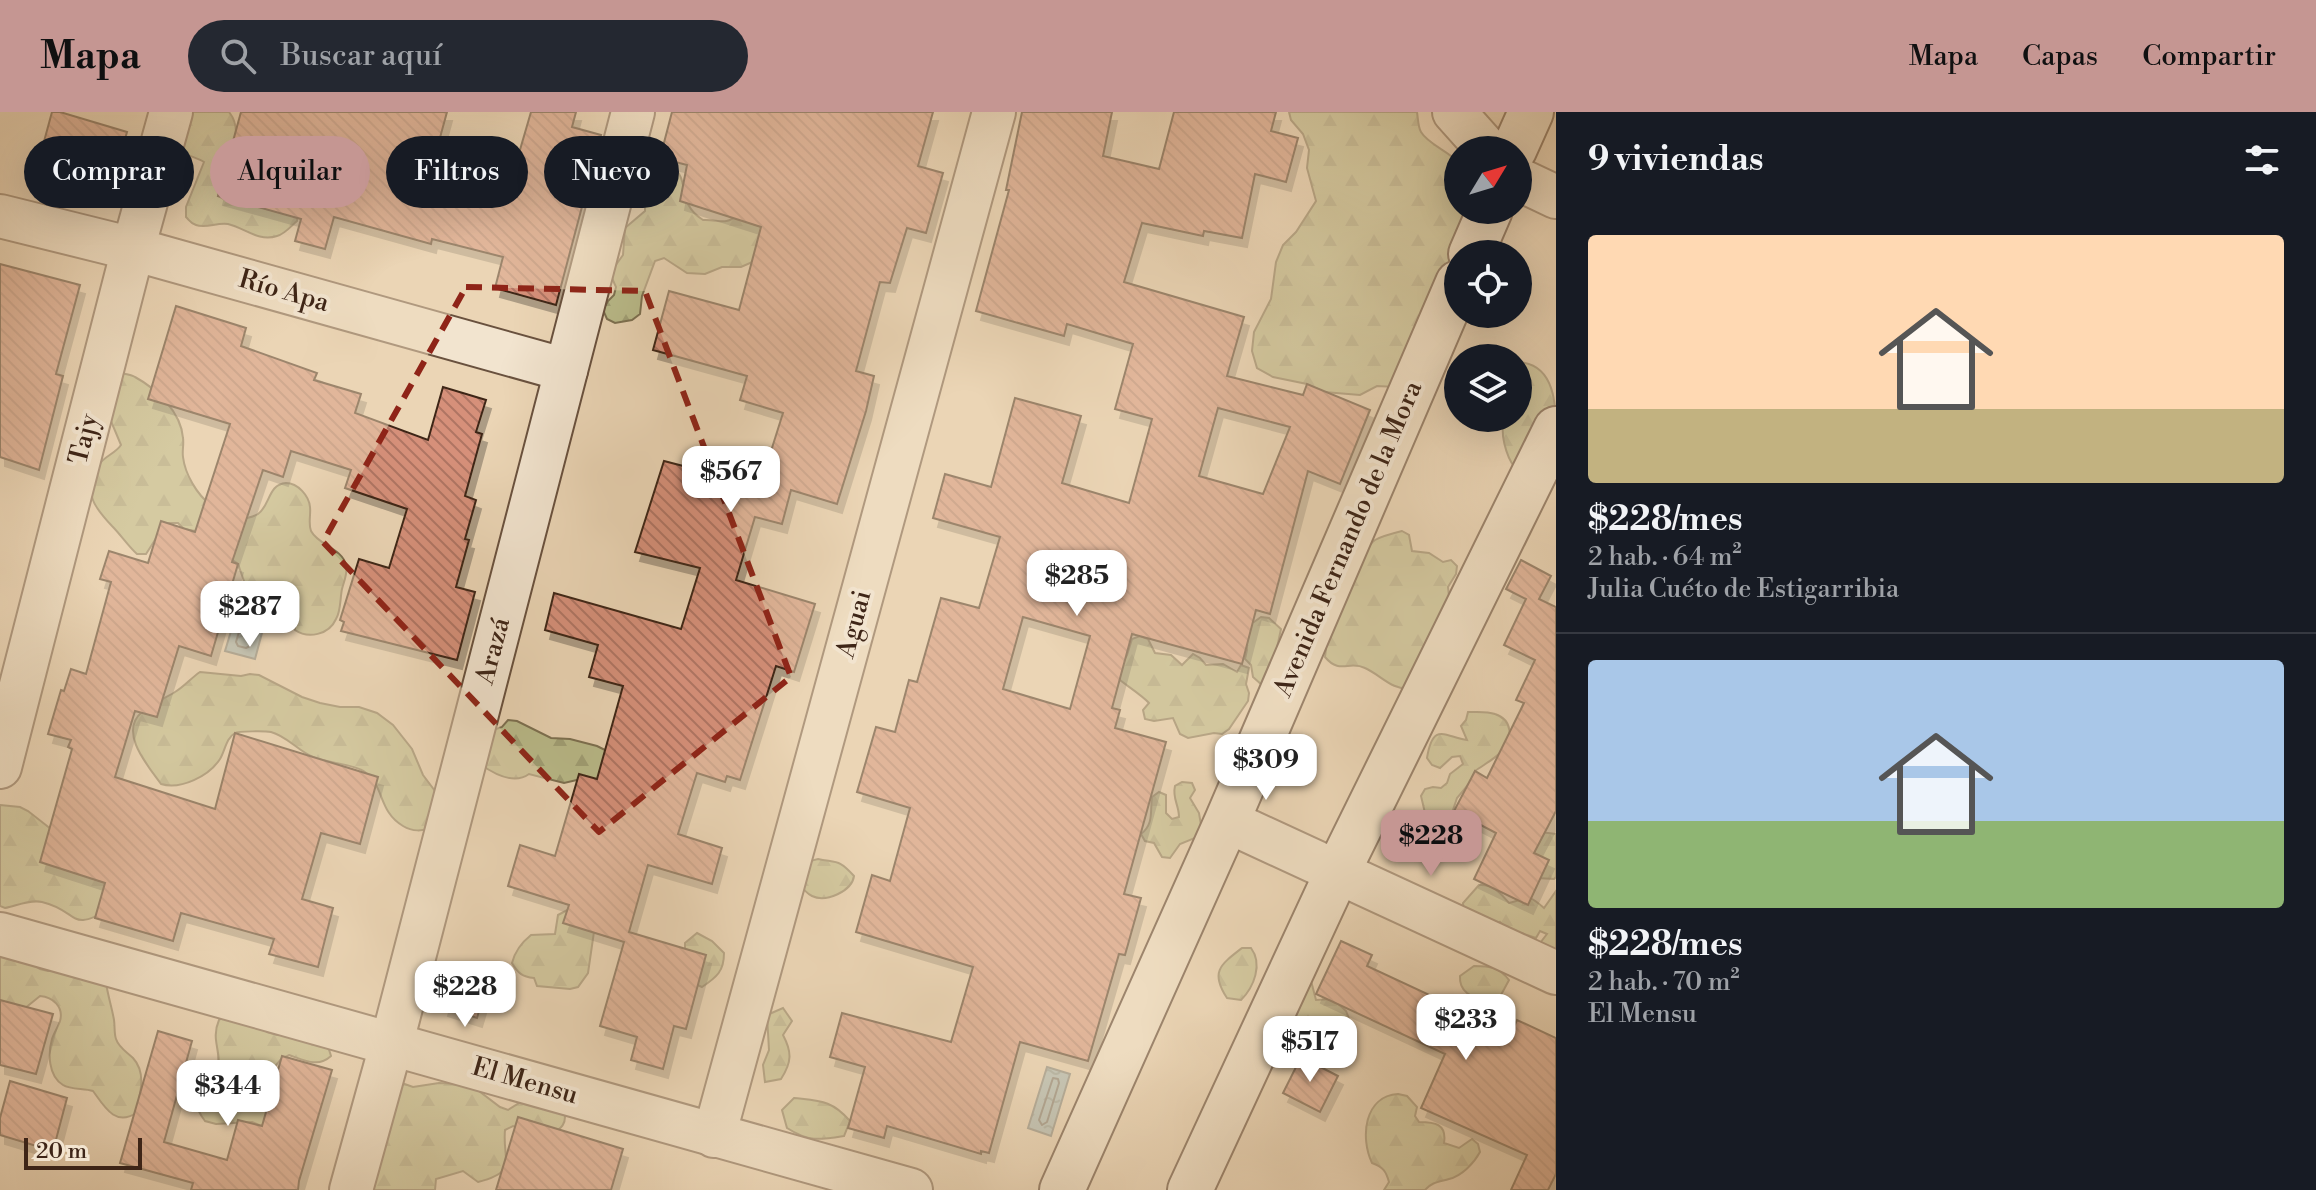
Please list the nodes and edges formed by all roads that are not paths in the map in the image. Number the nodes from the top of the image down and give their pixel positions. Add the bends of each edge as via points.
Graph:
1 (171, 112) edge
2 (633, 112) edge
3 (994, 112) edge
4 (1454, 112) edge
5 (1531, 112) edge
6 (1475, 136) edge
7 (1520, 136) edge
8 (1532, 186) edge
9 (1556, 197) edge
10 (0, 216) edge
11 (133, 249) junction
12 (1444, 316) edge
13 (566, 370) junction
14 (1556, 429) edge
15 (0, 767) edge
16 (1227, 821) junction
17 (1338, 871) junction
18 (0, 934) edge
19 (1556, 973) edge
20 (392, 1042) junction
21 (714, 1136) junction
22 (351, 1190) edge
23 (911, 1190) edge
24 (1062, 1190) edge
25 (1190, 1190) edge

1 - 11 street, Tajy
2 - 13 street, Arazá
3 - 21 street, Aguai
4 - 6 street
5 - 7 main road
8 - 9 street
10 - 11 street, Río Apa
11 - 13 street, Río Apa
11 - 15 street, Tajy
12 - 16 main road, Avenida Fernando de la Mora
13 - 20 street, Arazá
14 - 17 main road
16 - 17 street
16 - 24 main road, Avenida Fernando de la Mora
17 - 19 street
17 - 25 main road
18 - 20 street, El Mensu
20 - 21 street, El Mensu
20 - 22 street, Arazá
21 - 23 street, El Mensu

